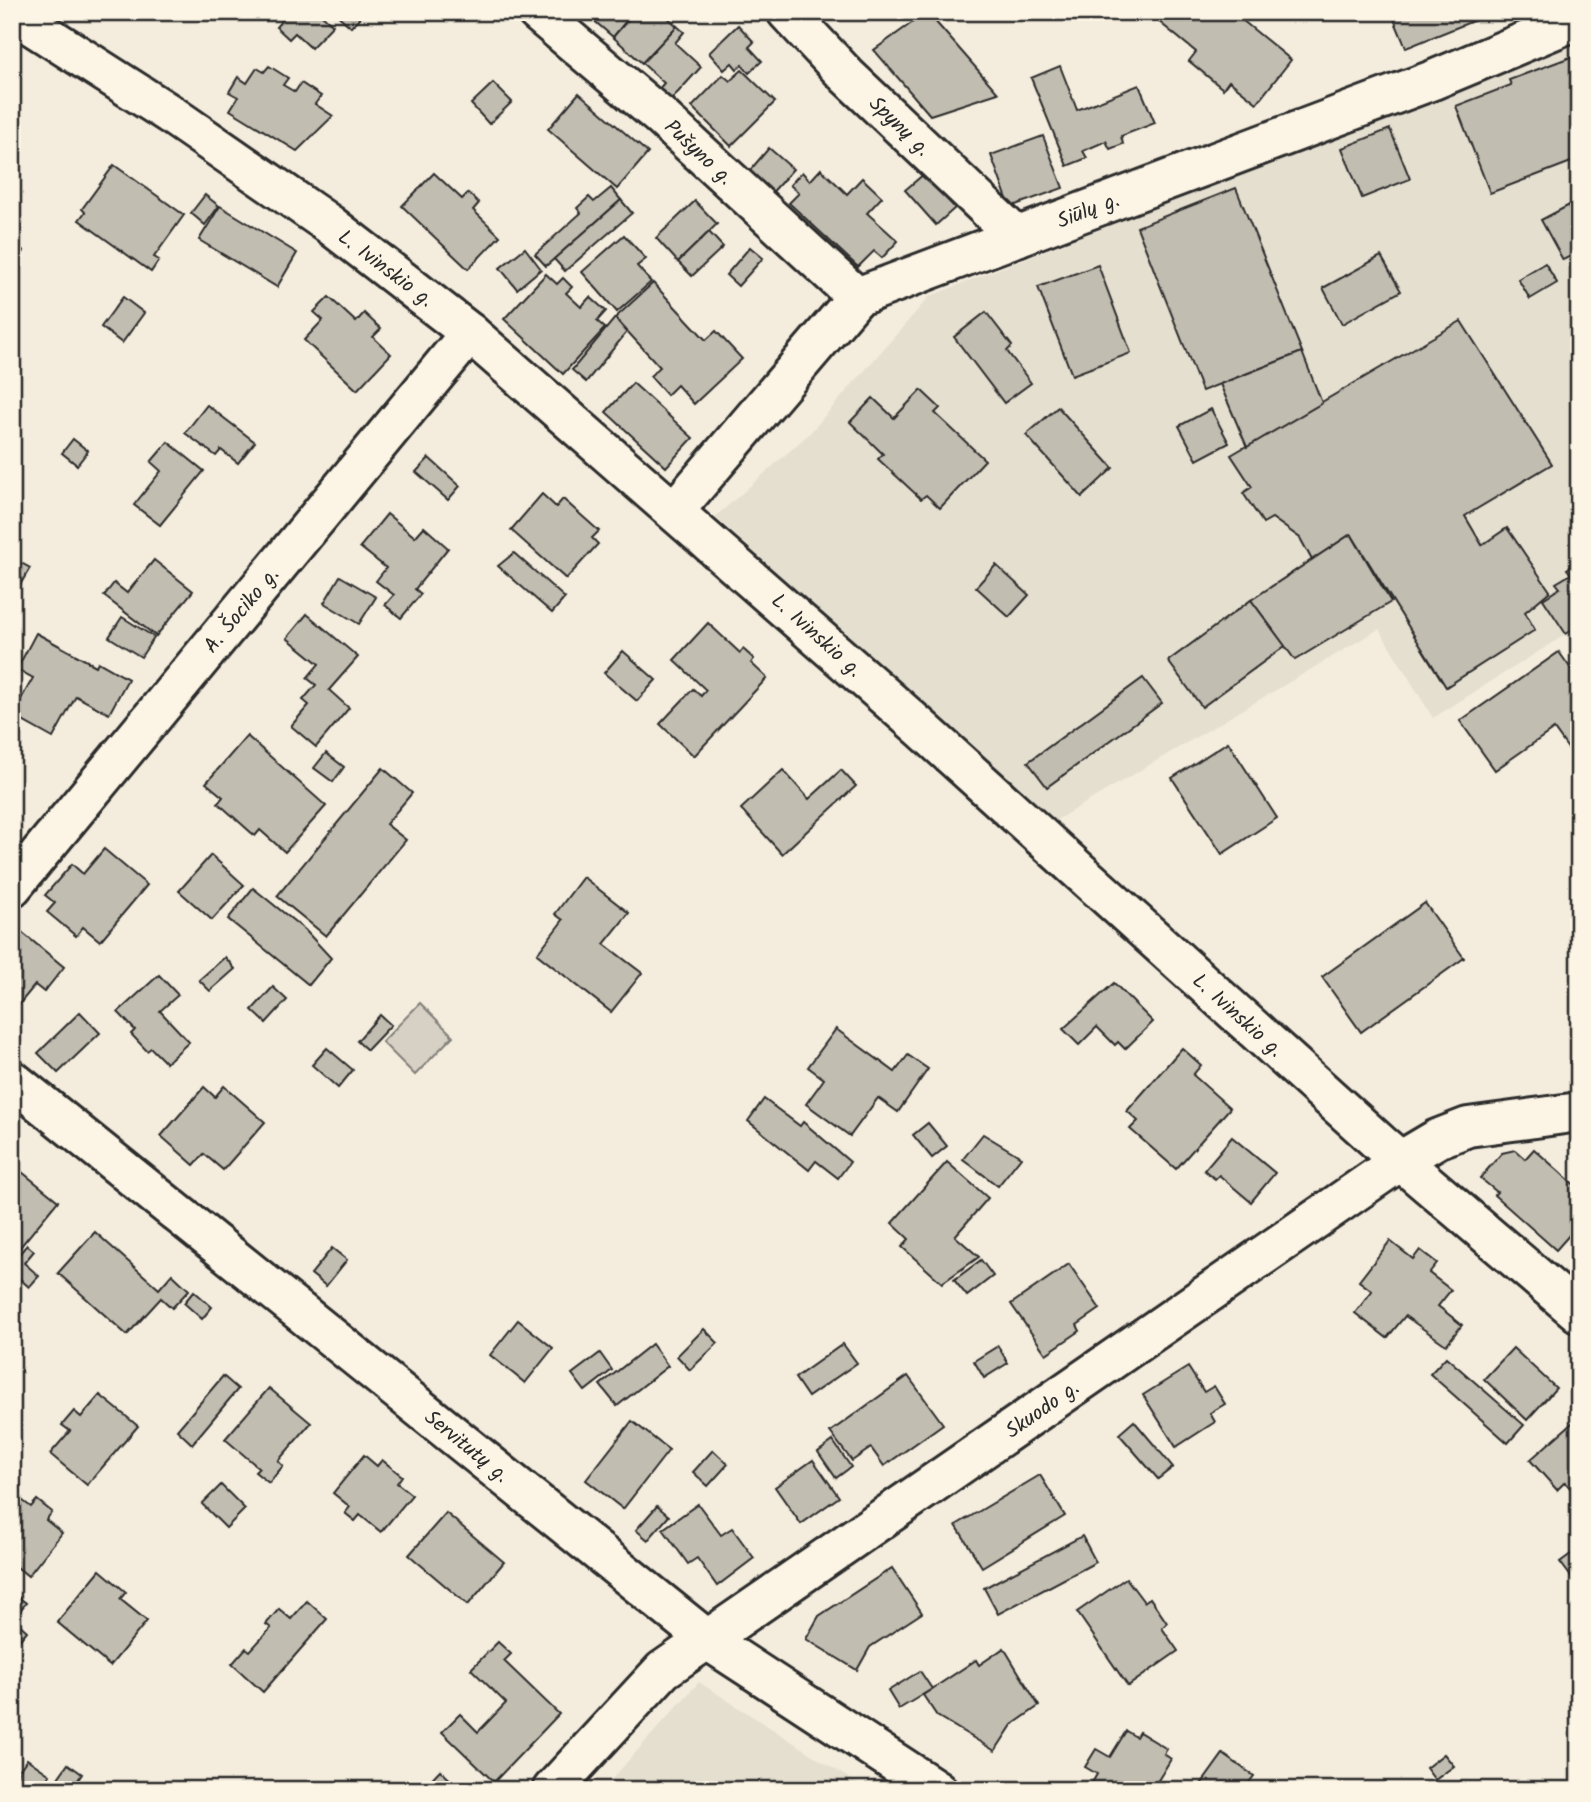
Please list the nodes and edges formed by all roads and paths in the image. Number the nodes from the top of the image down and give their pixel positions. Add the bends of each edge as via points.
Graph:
1 (537, 12) edge
2 (787, 12) edge
3 (12, 13) edge
4 (1579, 19) edge
5 (1017, 237) junction
6 (857, 297) junction
7 (470, 332) junction
8 (676, 509) junction
9 (12, 887) edge
10 (12, 1080) edge
11 (1579, 1112) edge
12 (1400, 1161) junction
13 (1579, 1313) edge
14 (709, 1641) junction
15 (552, 1790) edge
16 (937, 1790) edge

1 - 6 street, Pušyno g. via 660,116
2 - 5 street, Spynų g. via 847,76
3 - 7 street, L. Ivinskio g. via 170,114
4 - 5 street, Siūlų g. via 1421,85
5 - 6 street, Siūlų g.
6 - 8 street, Siūlų g.
7 - 8 street, L. Ivinskio g.
7 - 9 street, A. Šociko g.
8 - 12 street, L. Ivinskio g.
10 - 14 street, Servitutų g.
11 - 12 street, Skuodo g. via 1468,1127
12 - 13 street, L. Ivinskio g.
12 - 14 street, Skuodo g.
14 - 15 street, Skuodo g. via 663,1671
14 - 16 street, Servitutų g.

